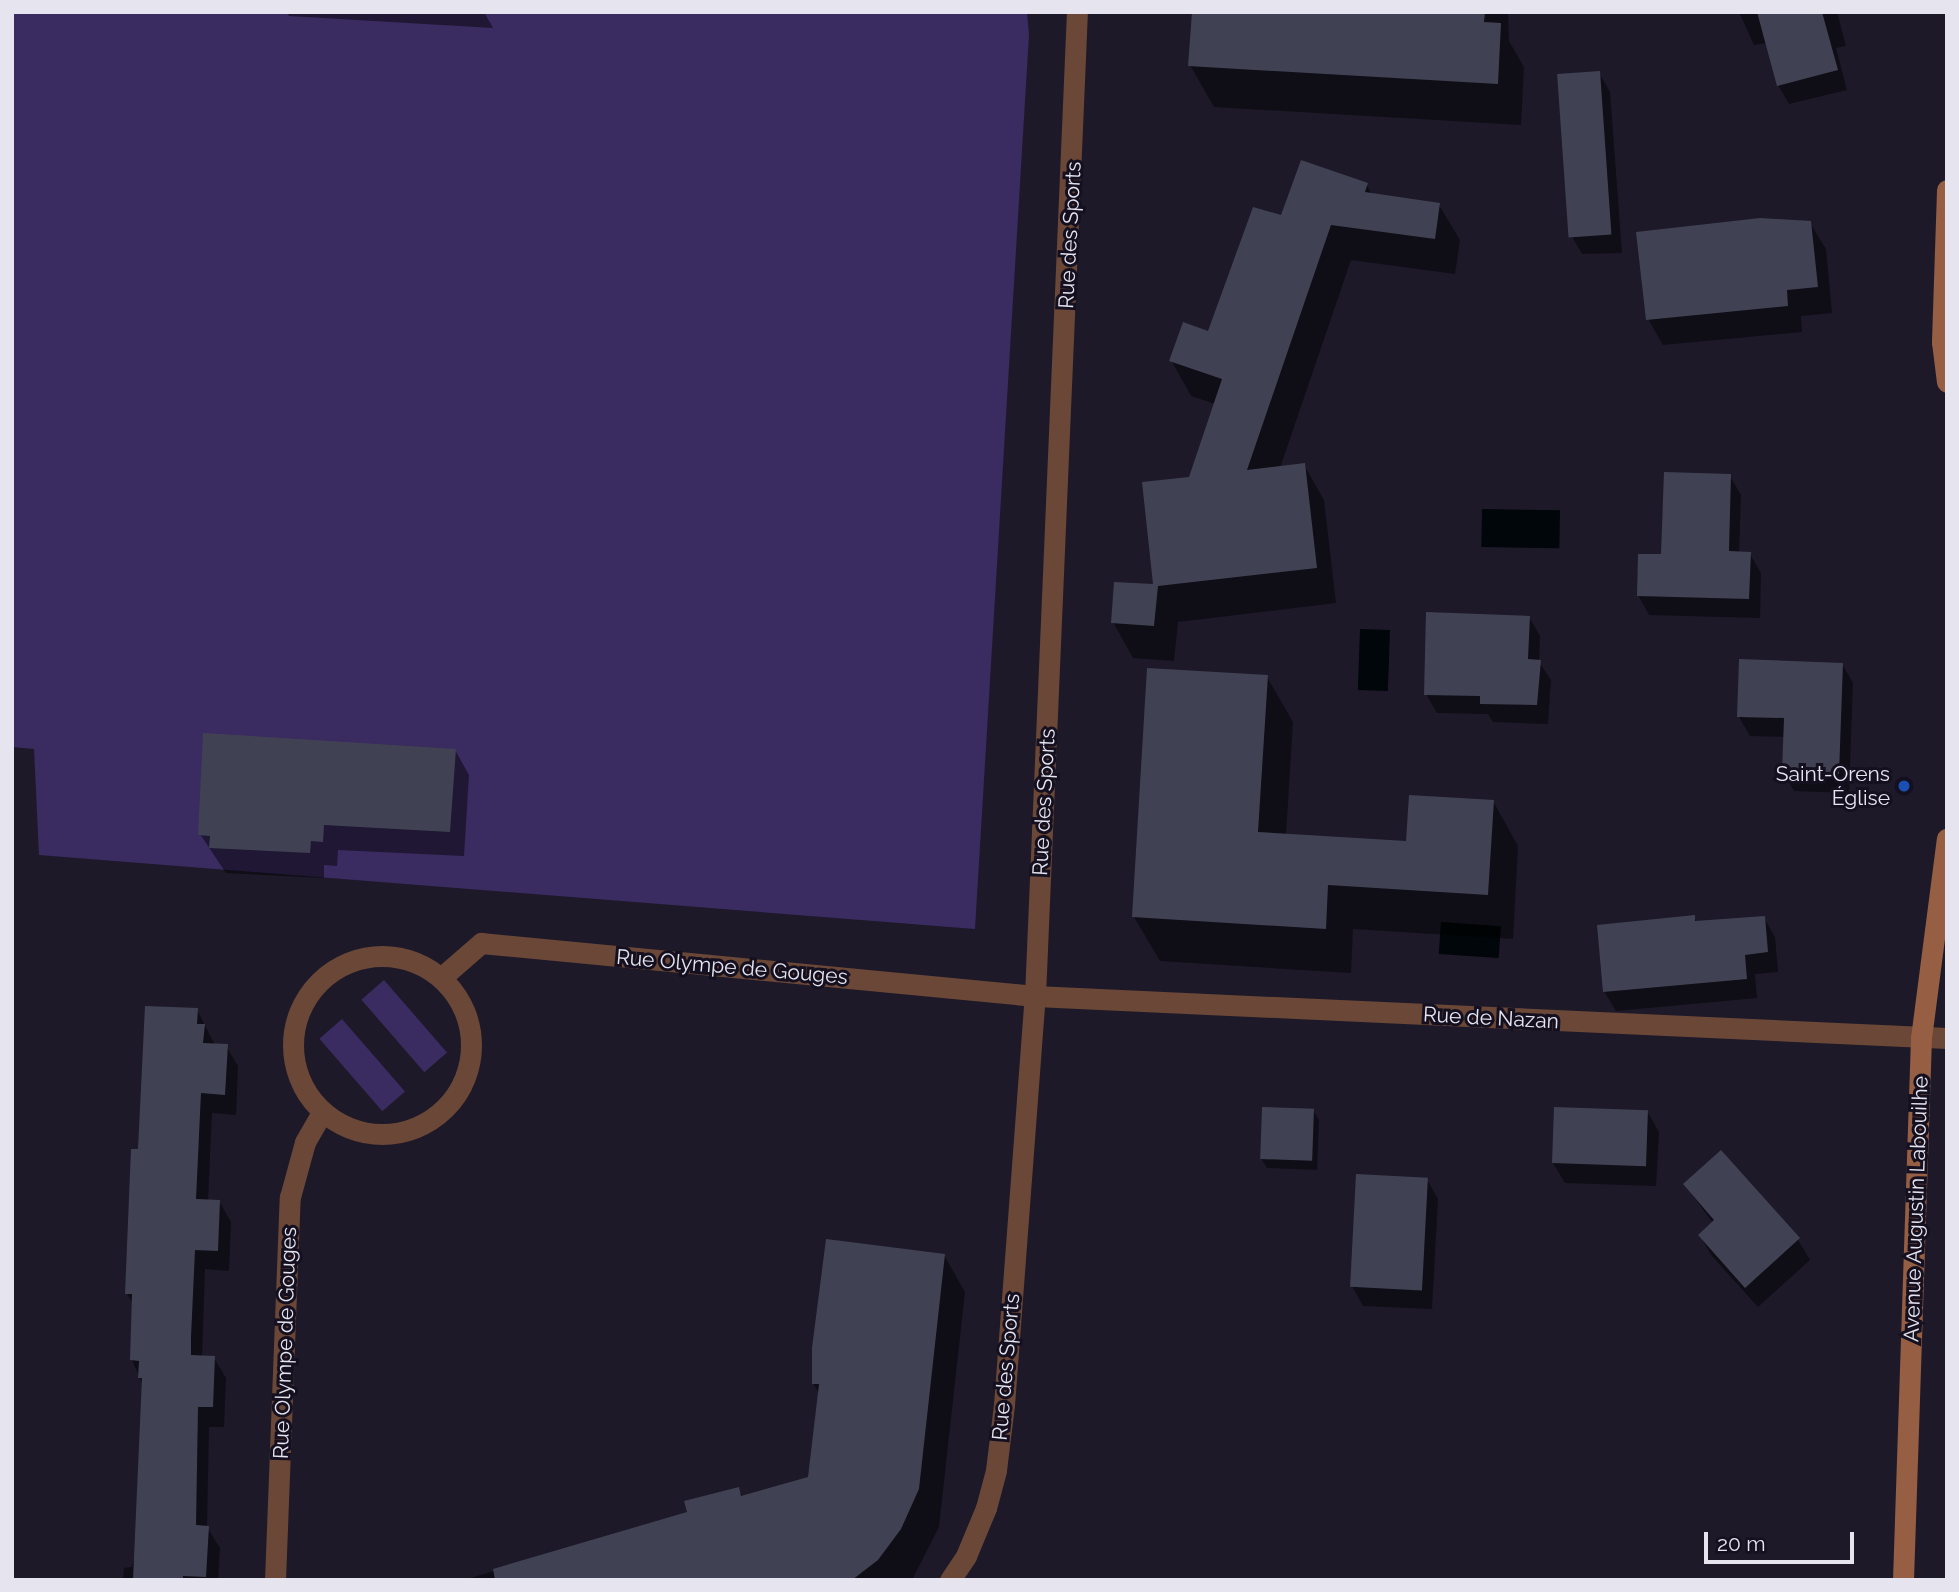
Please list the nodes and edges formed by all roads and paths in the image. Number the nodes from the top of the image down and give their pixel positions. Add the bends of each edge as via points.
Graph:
1 (1077, 12) edge
2 (1947, 190) edge
3 (1947, 382) edge
4 (1947, 839) edge
5 (442, 977) junction
6 (1035, 996) junction
7 (1921, 1038) junction
8 (1947, 1038) edge
9 (322, 1112) junction
10 (275, 1580) edge
11 (950, 1580) edge
12 (1903, 1580) edge

1 - 6 street, Rue des Sports
2 - 3 street via 1942,342
4 - 7 street, Avenue Augustin Labouilhe
5 - 6 street, Rue Olympe de Gouges via 481,943
5 - 9 street via 458,997 472,1046 468,1071 457,1094 439,1114 393,1134 355,1130
5 - 9 street via 396,955 370,956 346,962 324,976 307,995 296,1018 295,1069 305,1093
6 - 7 street, Rue de Nazan
6 - 11 street, Rue des Sports via 996,1471 966,1556
7 - 8 street, Rue de Nazan
7 - 12 street, Avenue Augustin Labouilhe
9 - 10 street, Rue Olympe de Gouges via 305,1142 290,1197

